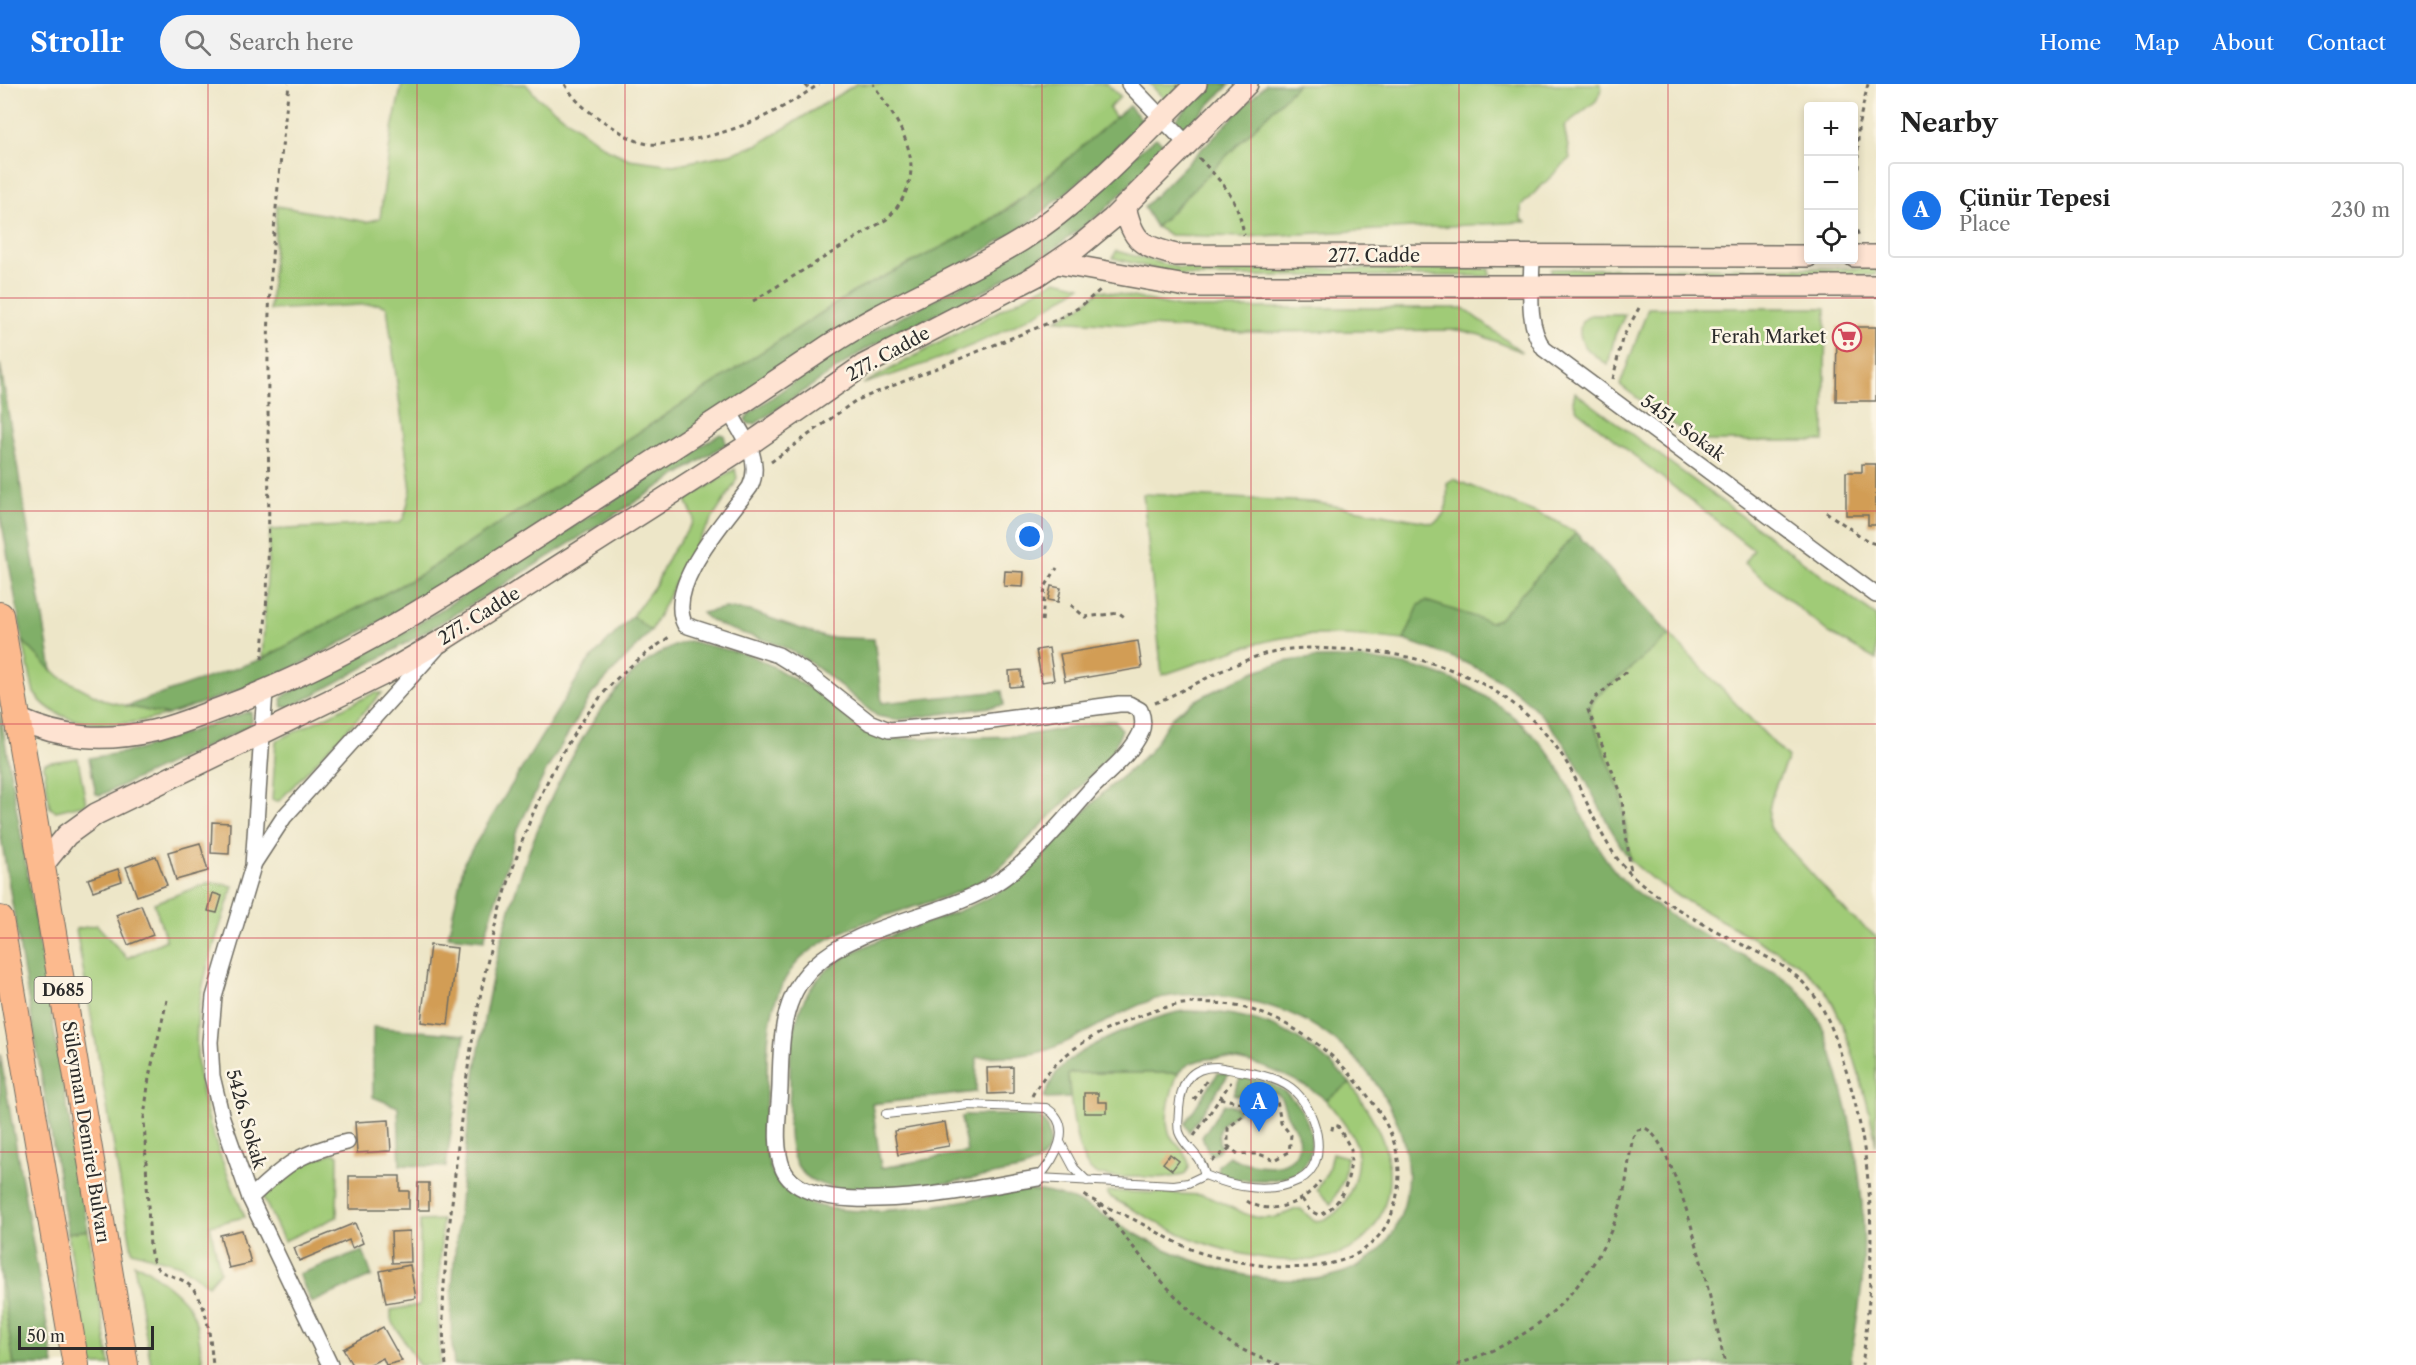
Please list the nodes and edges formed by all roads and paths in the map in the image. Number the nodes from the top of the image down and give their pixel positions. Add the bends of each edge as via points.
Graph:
1 (289, 84) edge
2 (565, 84) edge
3 (805, 84) edge
4 (819, 84) edge
5 (873, 84) edge
6 (1129, 84) edge
7 (1196, 84) edge
8 (1247, 84) edge
9 (1868, 84) edge
10 (810, 90) junction
11 (1162, 118) junction
12 (1186, 144) junction
13 (1858, 156) edge
14 (1125, 206) junction
15 (1244, 237) dead end
16 (1532, 256) junction
17 (1804, 256) edge
18 (1858, 256) edge
19 (1876, 256) edge
20 (1058, 263) junction
21 (1117, 275) junction
22 (1532, 286) junction
23 (1876, 286) edge
24 (753, 301) dead end
25 (1639, 308) dead end
26 (1613, 379) dead end
27 (730, 413) junction
28 (748, 445) junction
29 (755, 475) junction
30 (1826, 512) dead end
31 (1876, 544) edge
32 (1058, 568) dead end
33 (1876, 595) edge
34 (1071, 605) dead end
35 (0, 615) edge
36 (1126, 618) dead end
37 (1042, 621) dead end
38 (685, 624) junction
39 (446, 638) junction
40 (262, 659) dead end
41 (1626, 672) dead end
42 (265, 691) junction
43 (1140, 710) junction
44 (18, 719) junction
45 (262, 735) junction
46 (42, 866) junction
47 (253, 866) junction
48 (1631, 874) junction
49 (0, 919) edge
50 (167, 1000) dead end
51 (1216, 1067) junction
52 (1238, 1071) junction
53 (1220, 1098) junction
54 (1246, 1104) junction
55 (1027, 1107) junction
56 (886, 1114) dead end
57 (1178, 1124) junction
58 (347, 1142) dead end
59 (1060, 1142) junction
60 (1188, 1145) junction
61 (1230, 1148) junction
62 (1203, 1164) junction
63 (1205, 1175) junction
64 (1038, 1178) junction
65 (1067, 1180) junction
66 (1087, 1181) junction
67 (250, 1198) junction
68 (1097, 1203) junction
69 (1874, 1205) edge
70 (76, 1365) edge
71 (125, 1365) edge
72 (213, 1365) edge
73 (330, 1365) edge
74 (446, 1365) edge
75 (1280, 1365) edge
76 (1457, 1365) edge
77 (1725, 1365) edge
78 (1862, 1365) edge

1 - 40 path via 269,330 270,530
2 - 10 path via 596,117 631,138 650,144 740,128 774,113
3 - 10 path
4 - 10 path
5 - 24 path via 897,120 910,153 911,172 900,205 887,219
6 - 11 street
7 - 11 street, 277. Cadde
8 - 12 street
9 - 13 path via 1858,127
11 - 12 street
11 - 27 street, 277. Cadde via 1075,201 1025,238 850,332
12 - 14 street
12 - 15 path via 1231,193 1240,212
14 - 16 street, 277. Cadde via 1139,242 1176,255
14 - 20 street, 277. Cadde
16 - 17 street, 277. Cadde
16 - 22 street, 5451. Sokak
18 - 19 street
20 - 21 street
20 - 28 street, 277. Cadde via 864,365
21 - 22 street via 1186,286
21 - 29 path via 1080,307 1056,320 855,401
22 - 23 street
22 - 33 street, 5451. Sokak via 1534,330 1544,349
25 - 26 path via 1622,339
27 - 28 street
27 - 42 street, 277. Cadde via 442,597 329,661
28 - 29 street via 754,457
28 - 39 street, 277. Cadde
29 - 38 street via 700,553 680,607
30 - 31 path
32 - 37 path via 1045,587
34 - 36 path via 1085,617 1119,613
35 - 44 highway, Süleyman Demirel Bulvarı / D685
38 - 43 street via 778,655 804,670 869,722 889,730 1119,704
38 - 74 path via 623,672 586,716 551,777 517,854 487,968 464,1094 445,1274
39 - 45 street, 277. Cadde
39 - 47 street via 291,809
41 - 48 path via 1596,697 1588,710 1621,793
42 - 44 street, 277. Cadde via 157,730 107,738 62,735
42 - 45 street, 5426. Sokak
43 - 48 path via 1258,656 1278,651 1348,649 1419,658 1494,689 1541,728 1571,769 1613,849
43 - 64 street via 1143,725 1130,748 1022,863 971,897 873,933 823,958 792,997 783,1025 779,1148 784,1169 796,1183 824,1196 871,1201
44 - 46 highway, Süleyman Demirel Bulvarı / D685
45 - 46 street, 277. Cadde via 96,814 67,835
45 - 47 street, 5426. Sokak
46 - 71 highway, Süleyman Demirel Bulvarı / D685
47 - 67 street, 5426. Sokak via 217,982 210,1042 215,1095
48 - 69 path via 1689,915 1795,975 1821,1003 1859,1112
49 - 70 highway, D685
50 - 72 path via 144,1118 150,1248 157,1270 188,1285 199,1298
51 - 52 lane
51 - 57 path
51 - 57 lane via 1201,1068 1187,1078 1180,1098
52 - 53 path
52 - 63 lane via 1276,1080 1301,1097 1316,1127 1313,1164 1300,1180 1275,1186 1227,1184
53 - 54 path
53 - 60 path
54 - 61 path via 1244,1114 1228,1128 1226,1140
54 - 61 path via 1262,1094 1277,1101 1281,1123 1291,1136 1292,1147 1275,1160 1259,1154 1238,1154
55 - 56 lane via 960,1105
55 - 59 lane via 1052,1111 1058,1122
55 - 68 path via 1047,1071 1079,1045 1163,1007 1219,1004 1276,1018 1323,1047 1359,1083 1382,1115 1397,1153 1396,1197 1382,1233 1364,1250 1321,1268 1270,1267 1199,1252
57 - 60 lane
58 - 67 street via 300,1156
59 - 64 lane via 1053,1161
59 - 66 lane via 1074,1168
60 - 62 lane
61 - 62 path
62 - 63 lane
63 - 66 lane via 1174,1185
64 - 65 lane
65 - 66 lane
65 - 68 path
67 - 73 street, 5426. Sokak
68 - 75 path via 1186,1306 1211,1329 1231,1344
69 - 78 path via 1872,1296
76 - 77 path via 1523,1334 1548,1316 1576,1286 1615,1222 1633,1137 1645,1128 1655,1136 1676,1180 1704,1271

